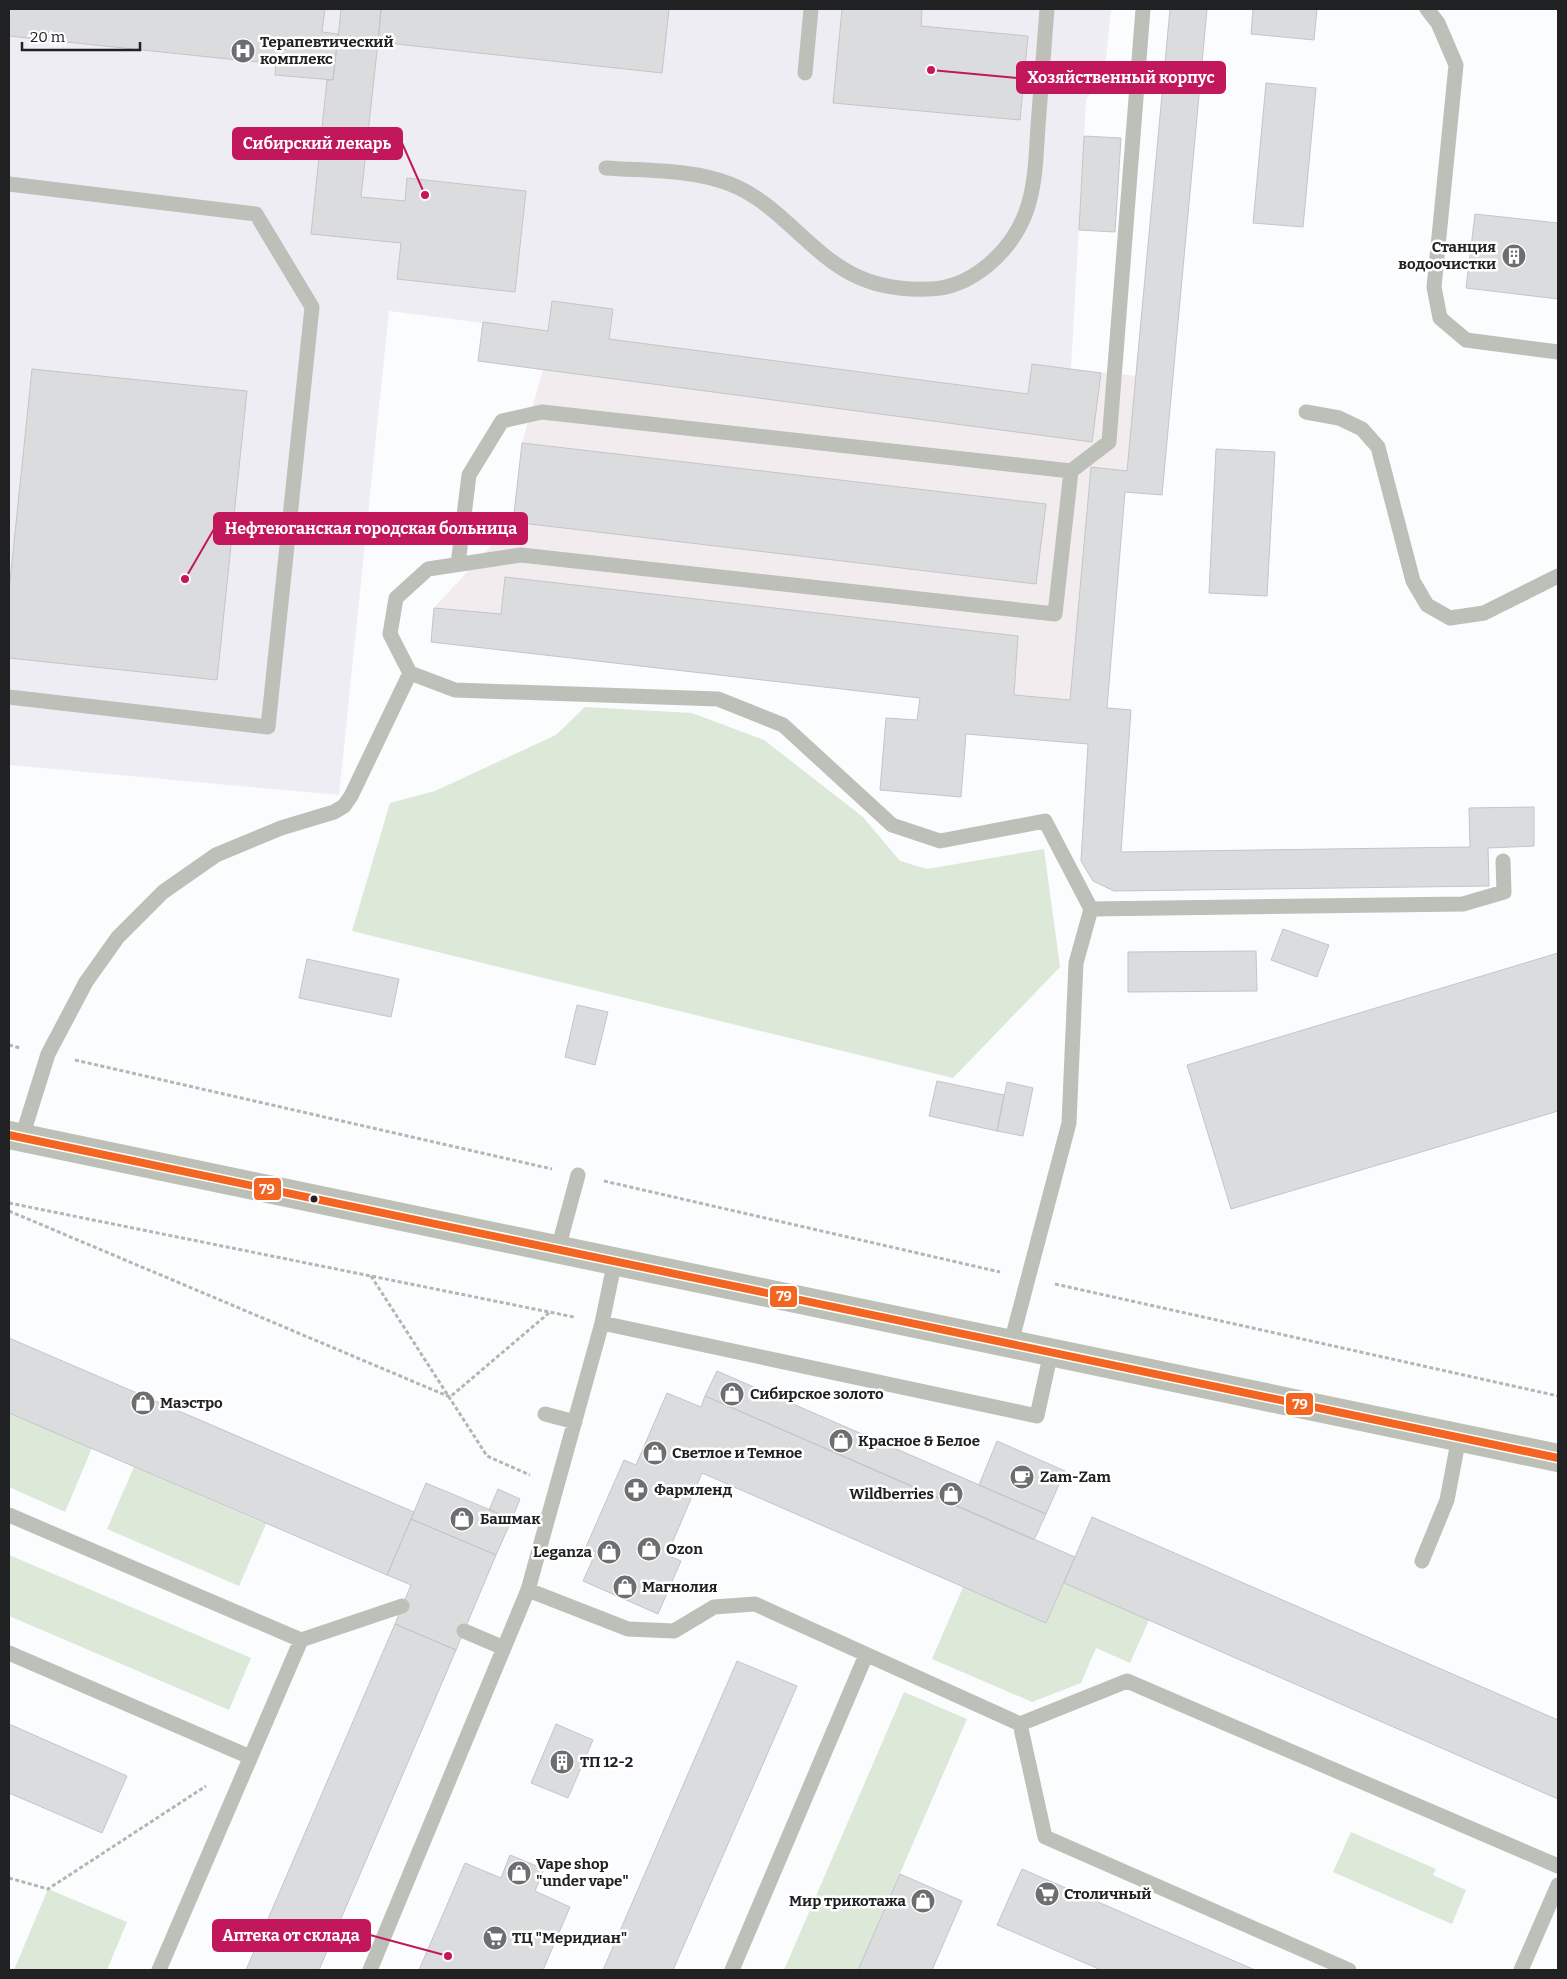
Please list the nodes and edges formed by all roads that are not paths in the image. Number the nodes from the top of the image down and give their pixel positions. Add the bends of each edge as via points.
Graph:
1 (811, 9) edge
2 (1047, 9) edge
3 (1143, 9) edge
4 (1427, 9) edge
5 (805, 73) dead end
6 (606, 168) dead end
7 (9, 184) edge
8 (1558, 352) edge
9 (1306, 412) dead end
10 (1070, 471) junction
11 (458, 564) junction
12 (1558, 576) edge
13 (410, 674) junction
14 (9, 697) edge
15 (1503, 861) dead end
16 (1091, 909) junction
17 (15, 1136) edge
18 (578, 1175) road end
19 (558, 1249) junction
20 (615, 1260) junction
21 (602, 1323) junction
22 (1011, 1343) junction
23 (1051, 1352) junction
24 (545, 1414) dead end
25 (575, 1422) junction
26 (1460, 1437) junction
27 (1558, 1458) edge
28 (9, 1516) edge
29 (1422, 1560) dead end
30 (528, 1590) junction
31 (402, 1606) dead end
32 (464, 1631) dead end
33 (301, 1640) junction
34 (504, 1648) junction
35 (9, 1653) edge
36 (866, 1655) junction
37 (1020, 1724) junction
38 (250, 1757) junction
39 (1558, 1866) edge
40 (1558, 1885) edge
41 (159, 1970) edge
42 (370, 1970) edge
43 (732, 1970) edge
44 (1349, 1970) edge
45 (1521, 1970) edge

1 - 5 lane
2 - 6 lane via 1034,183 1025,213 1005,248 978,275 944,289 910,290 878,285 853,275 755,196 729,184 696,175
3 - 10 lane via 1109,442
4 - 8 lane via 1438,23 1456,65 1434,287 1440,318 1466,340
7 - 14 lane via 256,214 312,306 268,727
9 - 12 lane via 1339,418 1362,429 1378,447 1413,581 1427,605 1450,618 1484,613
10 - 11 lane via 542,412 502,421 469,474
10 - 11 lane via 1054,614 521,555
11 - 13 lane via 428,569 396,598 390,634
13 - 16 lane via 455,690 718,699 783,725 892,825 940,841 1045,822
13 - 17 lane via 352,796 344,806 216,855 163,892 118,937 86,982 48,1054
15 - 16 lane via 1504,892 1463,904
16 - 22 lane via 1076,963 1070,1123
17 - 19 main road
18 - 19 lane
19 - 20 main road
20 - 21 lane
20 - 22 main road
21 - 23 lane via 1038,1416
21 - 25 lane
22 - 23 main road
23 - 26 main road
24 - 25 lane
25 - 30 lane
26 - 27 main road
26 - 29 lane via 1447,1500
28 - 33 lane
30 - 34 lane
30 - 36 lane via 628,1629 674,1632 714,1608 756,1604
31 - 33 lane
32 - 34 lane
33 - 38 lane
34 - 42 lane
35 - 38 lane
36 - 37 lane
36 - 43 lane
37 - 39 lane via 1127,1681
37 - 44 lane via 1045,1836
38 - 41 lane
40 - 45 lane

